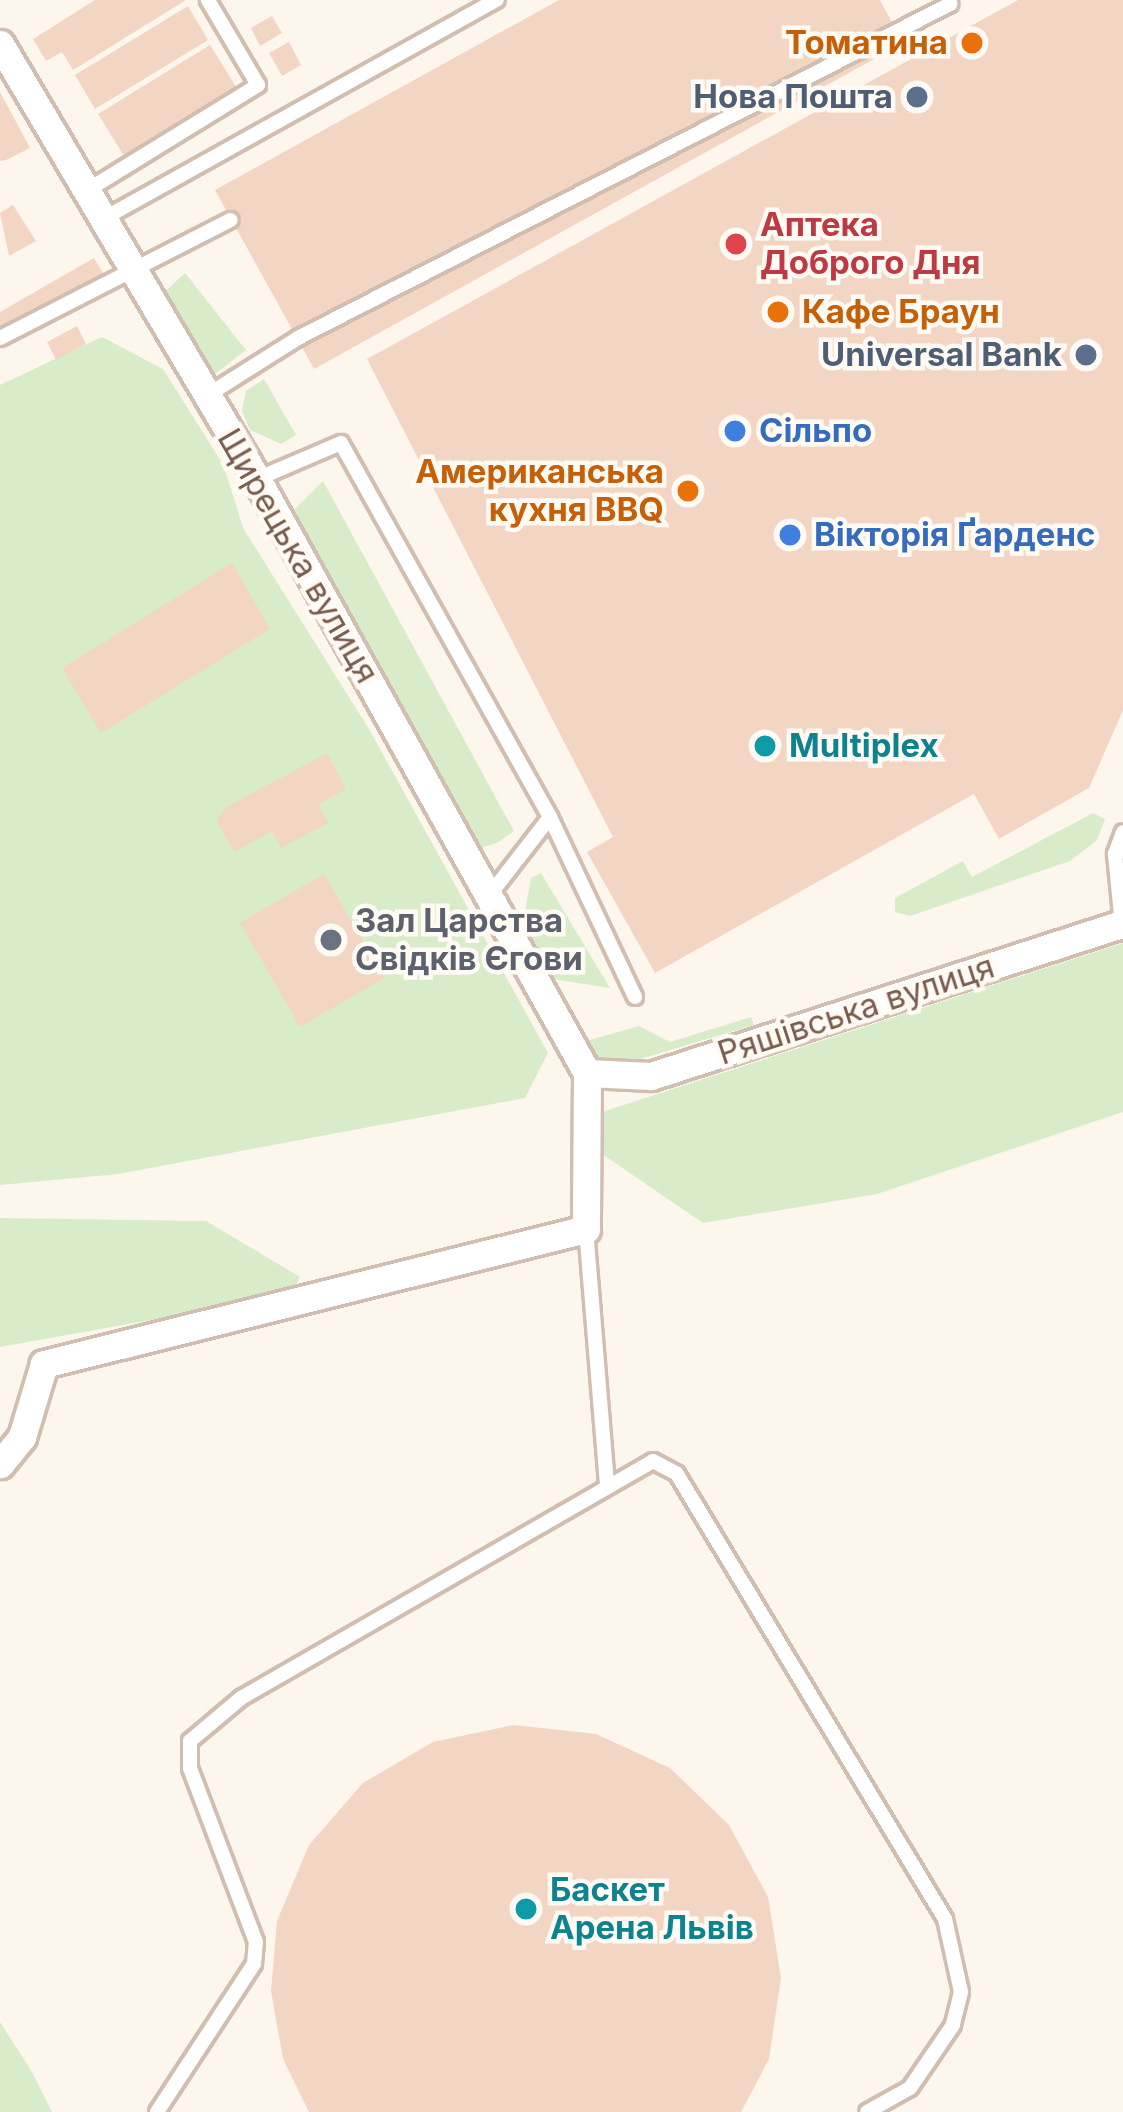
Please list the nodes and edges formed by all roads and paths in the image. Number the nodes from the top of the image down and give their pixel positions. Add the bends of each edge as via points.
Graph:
1 (208, 0) edge
2 (497, 0) edge
3 (970, 0) edge
4 (947, 2) edge
5 (0, 44) edge
6 (82, 193) junction
7 (101, 220) junction
8 (231, 220) dead end
9 (131, 270) junction
10 (0, 338) edge
11 (206, 396) junction
12 (257, 479) junction
13 (550, 817) junction
14 (1123, 832) edge
15 (1119, 853) edge
16 (488, 897) junction
17 (1122, 924) edge
18 (635, 997) dead end
19 (586, 1073) junction
20 (586, 1229) junction
21 (0, 1464) edge
22 (607, 1482) junction
23 (157, 2112) edge
24 (868, 2112) edge

1 - 6 lane via 258,85
2 - 7 lane
3 - 4 lane
4 - 11 lane via 298,338
5 - 6 street, Щирецька вулиця
6 - 7 street, Щирецька вулиця
7 - 9 street, Щирецька вулиця
8 - 9 lane
9 - 10 lane
9 - 11 street, Щирецька вулиця
11 - 12 street, Щирецька вулиця
12 - 13 lane via 341,443
12 - 16 street, Щирецька вулиця
13 - 16 lane
13 - 18 lane
14 - 15 lane
15 - 17 lane
16 - 19 street, Щирецька вулиця
17 - 19 street, Ряшівська вулиця via 651,1076
19 - 20 street
20 - 21 street via 44,1364 36,1402
20 - 22 lane
22 - 23 lane via 241,1698 190,1741 190,1768 256,1942 254,1964
22 - 24 lane via 653,1461 677,1474 946,1919 961,1992 953,2025 910,2088

